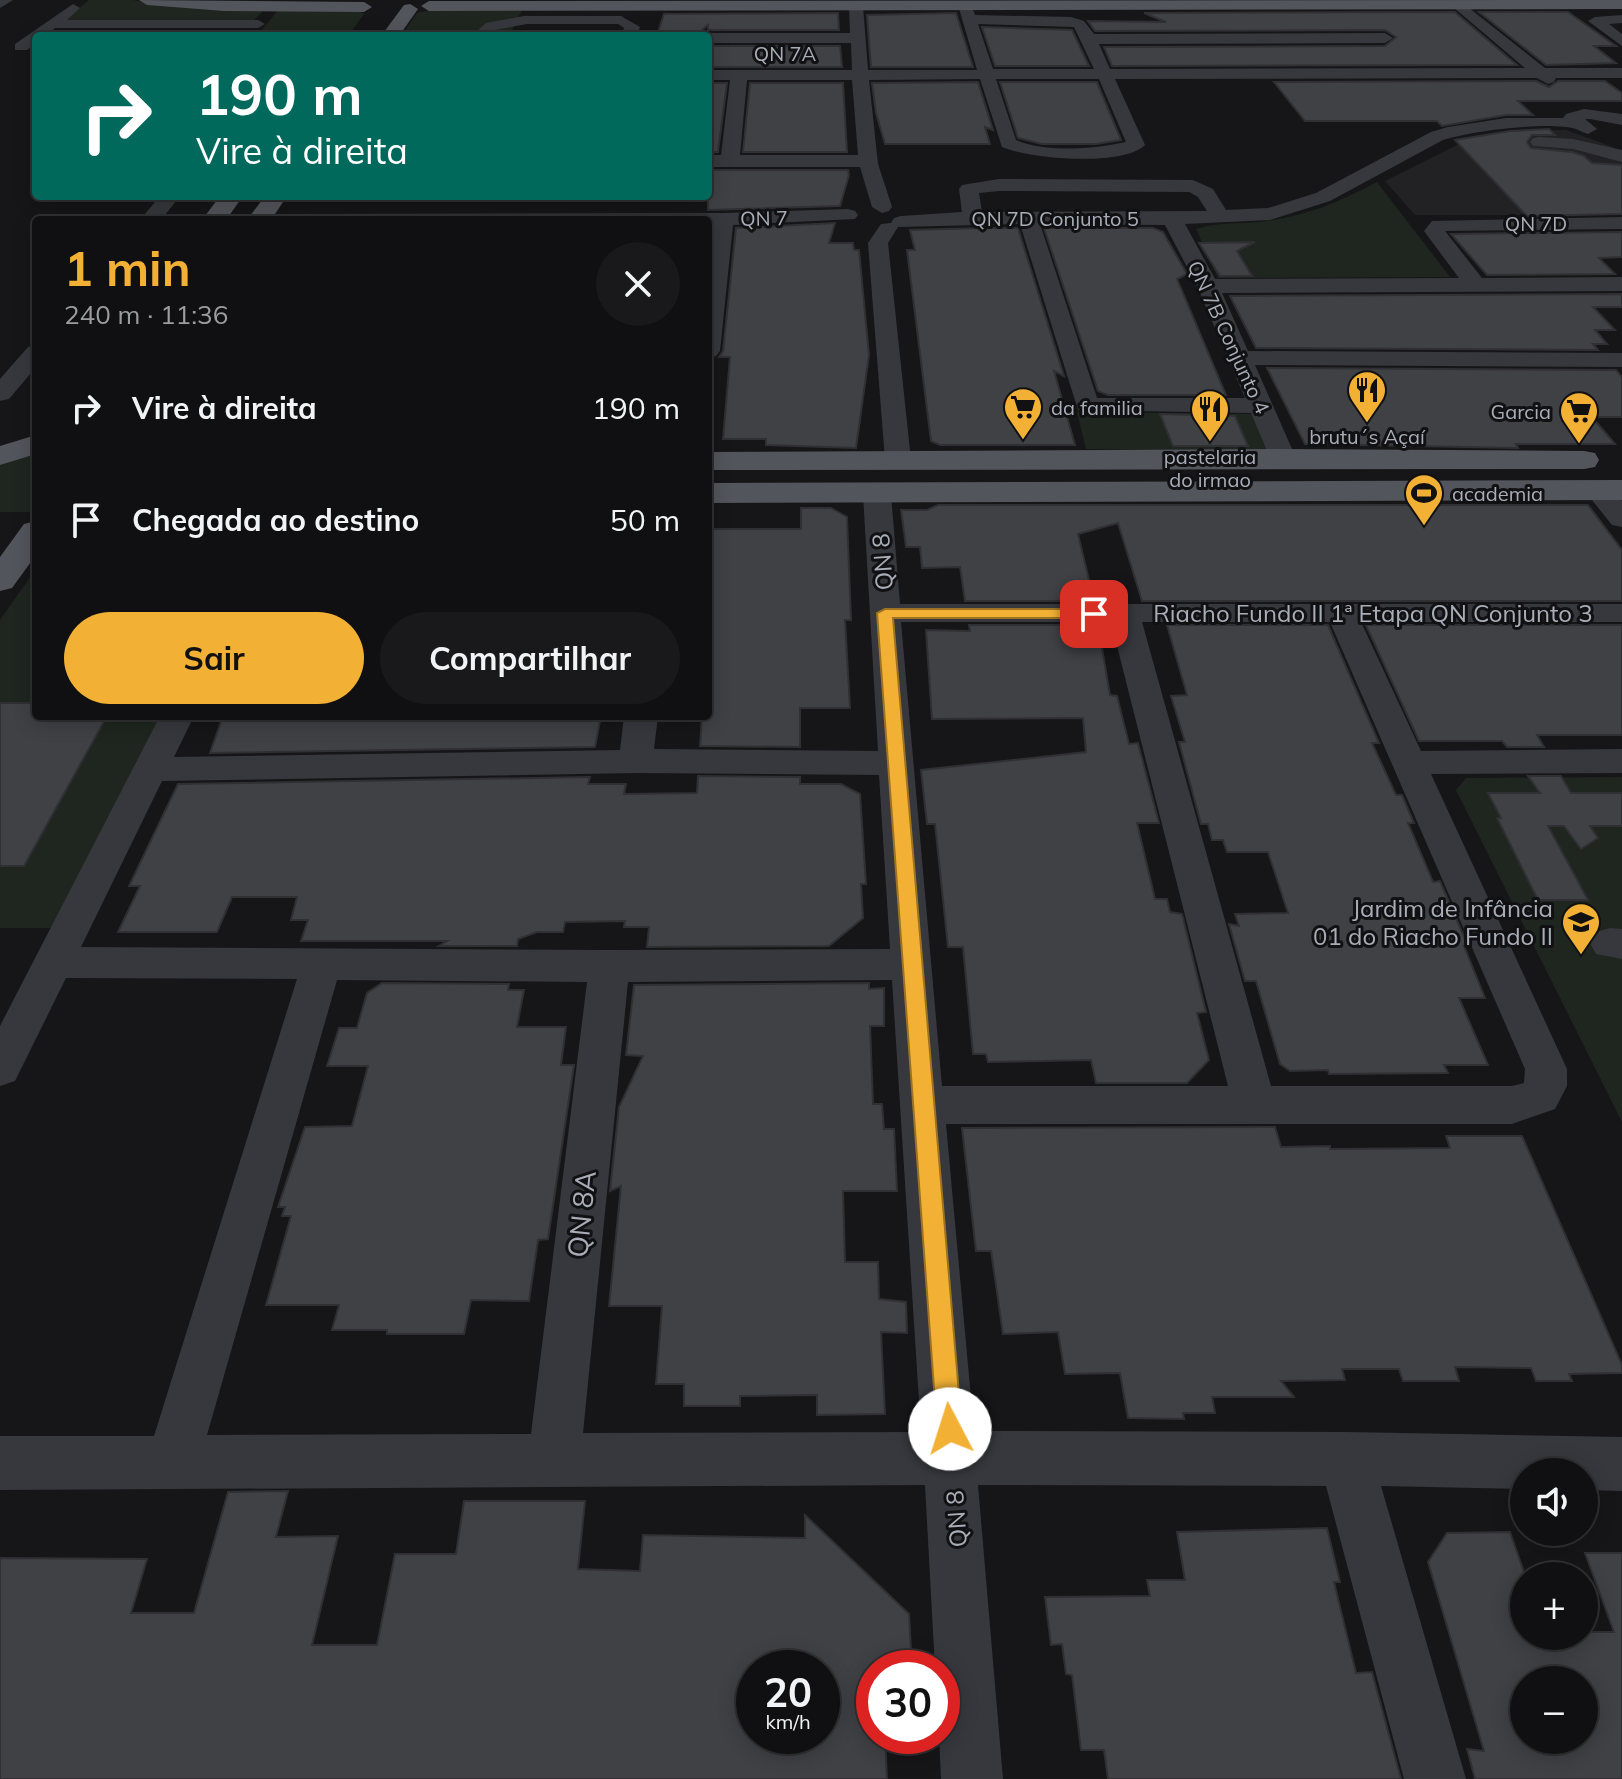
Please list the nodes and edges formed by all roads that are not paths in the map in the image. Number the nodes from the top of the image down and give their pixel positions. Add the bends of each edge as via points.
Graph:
1 (6, 0) edge
2 (82, 0) edge
3 (147, 0) edge
4 (1064, 2) edge
5 (1319, 2) edge
6 (432, 3) edge
7 (824, 3) edge
8 (0, 4) edge
9 (1458, 4) junction
10 (1622, 4) edge
11 (856, 6) junction
12 (274, 7) junction
13 (1592, 7) edge
14 (373, 8) edge
15 (410, 9) junction
16 (967, 12) junction
17 (1622, 19) edge
18 (524, 21) edge
19 (52, 24) junction
20 (362, 27) dead end
21 (252, 30) edge
22 (44, 32) edge
23 (393, 32) edge
24 (488, 32) edge
25 (630, 32) edge
26 (712, 38) edge
27 (859, 38) junction
28 (1348, 38) junction
29 (1089, 39) junction
30 (1622, 41) edge
31 (0, 47) edge
32 (28, 47) edge
33 (1395, 47) junction
34 (1622, 73) edge
35 (1422, 74) junction
36 (1542, 74) junction
37 (712, 75) edge
38 (862, 75) junction
39 (987, 75) junction
40 (1104, 75) junction
41 (739, 76) junction
42 (1564, 91) dead end
43 (1621, 128) edge
44 (1523, 142) dead end
45 (1411, 150) junction
46 (1033, 151) junction
47 (1442, 156) dead end
48 (1622, 156) edge
49 (712, 161) edge
50 (730, 161) junction
51 (868, 161) junction
52 (1103, 185) junction
53 (167, 200) edge
54 (1215, 208) junction
55 (971, 209) junction
56 (153, 216) edge
57 (874, 218) junction
58 (1028, 218) junction
59 (712, 219) edge
60 (724, 219) junction
61 (1172, 219) junction
62 (1622, 223) edge
63 (712, 284) edge
64 (1475, 284) junction
65 (1622, 284) edge
66 (1208, 286) junction
67 (32, 357) edge
68 (1241, 358) junction
69 (1622, 360) edge
70 (0, 394) edge
71 (1261, 406) junction
72 (32, 445) edge
73 (0, 456) edge
74 (1283, 458) junction
75 (1233, 459) junction
76 (1156, 460) junction
77 (1526, 460) junction
78 (712, 461) edge
79 (888, 477) junction
80 (1606, 478) edge
81 (1544, 490) junction
82 (1168, 492) junction
83 (712, 493) edge
84 (1246, 493) junction
85 (1622, 519) edge
86 (28, 523) edge
87 (0, 581) edge
88 (885, 613) junction
89 (1622, 613) edge
90 (1124, 614) junction
91 (1342, 614) junction
92 (175, 720) edge
93 (641, 720) edge
94 (636, 761) junction
95 (1622, 761) edge
96 (895, 763) junction
97 (1407, 763) junction
98 (150, 769) junction
99 (54, 962) junction
100 (322, 964) junction
101 (912, 964) junction
102 (609, 966) junction
103 (0, 1068) edge
104 (1254, 1104) junction
105 (922, 1105) junction
106 (952, 1458) junction
107 (1346, 1459) junction
108 (173, 1461) junction
109 (554, 1462) junction
110 (0, 1463) edge
111 (1622, 1464) edge
112 (972, 1779) edge
113 (1435, 1779) edge

1 - 8 street
2 - 19 street
3 - 12 main road
4 - 5 main road
4 - 16 main road
5 - 9 main road
6 - 15 main road
6 - 18 main road
7 - 11 main road
7 - 18 main road
9 - 13 main road
9 - 36 street
10 - 13 main road
11 - 16 main road
11 - 27 street, QN 8
12 - 14 main road
12 - 21 street
13 - 17 street
13 - 30 street via 1596,23
14 - 15 main road
14 - 20 main road
15 - 23 main road
16 - 29 street via 1072,20
16 - 39 street
18 - 24 street via 491,26
18 - 25 street via 621,20 632,27
19 - 21 street
19 - 22 street
26 - 27 street
27 - 38 street, QN 8
28 - 29 street
28 - 33 street
28 - 33 street via 1336,24 1354,22
29 - 40 street
31 - 32 street
33 - 35 street
34 - 36 street, QN 7A
35 - 36 street, QN 7A
35 - 40 street, QN 7A
36 - 42 street
37 - 41 street, QN 7A
38 - 39 street, QN 7A
38 - 41 street, QN 7A
38 - 51 street, QN 8
39 - 40 street, QN 7A
39 - 46 street via 1008,143
40 - 46 street via 1136,145 1122,150
41 - 50 street via 728,116
43 - 45 street via 1587,120 1504,123 1457,129
44 - 48 street via 1563,142
45 - 47 street
45 - 54 street via 1303,205 1270,214
46 - 52 street
49 - 50 street
50 - 51 street
51 - 57 street, QN 8
52 - 54 street via 1193,186 1206,193
52 - 55 street via 986,185 969,189
53 - 56 street
54 - 55 street
54 - 61 street, QN 7D Conjunto 5
55 - 57 street, QN 7D Conjunto 5 via 938,218
55 - 58 street, QN 7D Conjunto 5
57 - 60 street, QN 7
57 - 79 street, QN 8
58 - 61 street, QN 7D Conjunto 5
58 - 71 street via 1087,405
59 - 60 street, QN 7
60 - 63 street
61 - 66 street, QN 7B Conjunto 4
62 - 64 street, QN 7D via 1439,225 1434,231
64 - 65 street
64 - 66 street
66 - 68 street, QN 7B Conjunto 4
67 - 70 street
68 - 69 street
68 - 71 street, QN 7B Conjunto 4
71 - 74 street, QN 7B Conjunto 4
72 - 73 main road
74 - 75 main road
74 - 77 main road
75 - 76 main road
75 - 84 main road via 1224,464 1223,475
76 - 79 main road
76 - 82 main road via 1182,474
77 - 80 main road
77 - 81 main road via 1553,475 1554,482
78 - 79 main road
79 - 82 main road
79 - 83 main road
79 - 88 street, QN 8
80 - 81 main road
80 - 85 street
81 - 84 main road
82 - 84 main road
86 - 87 main road
88 - 90 street, Riacho Fundo II 1ª Etapa QN Conjunto 3
88 - 96 street, QN 8
89 - 91 street, Riacho Fundo II 1ª Etapa QN Conjunto 3
90 - 91 street, Riacho Fundo II 1ª Etapa QN Conjunto 3
90 - 104 street
91 - 97 street
92 - 98 street
93 - 94 street
94 - 96 street
94 - 98 street
95 - 97 street
96 - 101 street, QN 8
97 - 104 street via 1546,1069 1544,1093 1534,1102 1512,1105
98 - 99 street
99 - 100 street
99 - 103 street
100 - 102 street
100 - 108 street
101 - 102 street
101 - 105 street, QN 8
102 - 109 street, QN 8A
104 - 105 street
105 - 106 street, QN 8
106 - 107 street
106 - 109 street
106 - 112 street, QN 8
107 - 111 street
107 - 113 street
108 - 109 street
108 - 110 street

